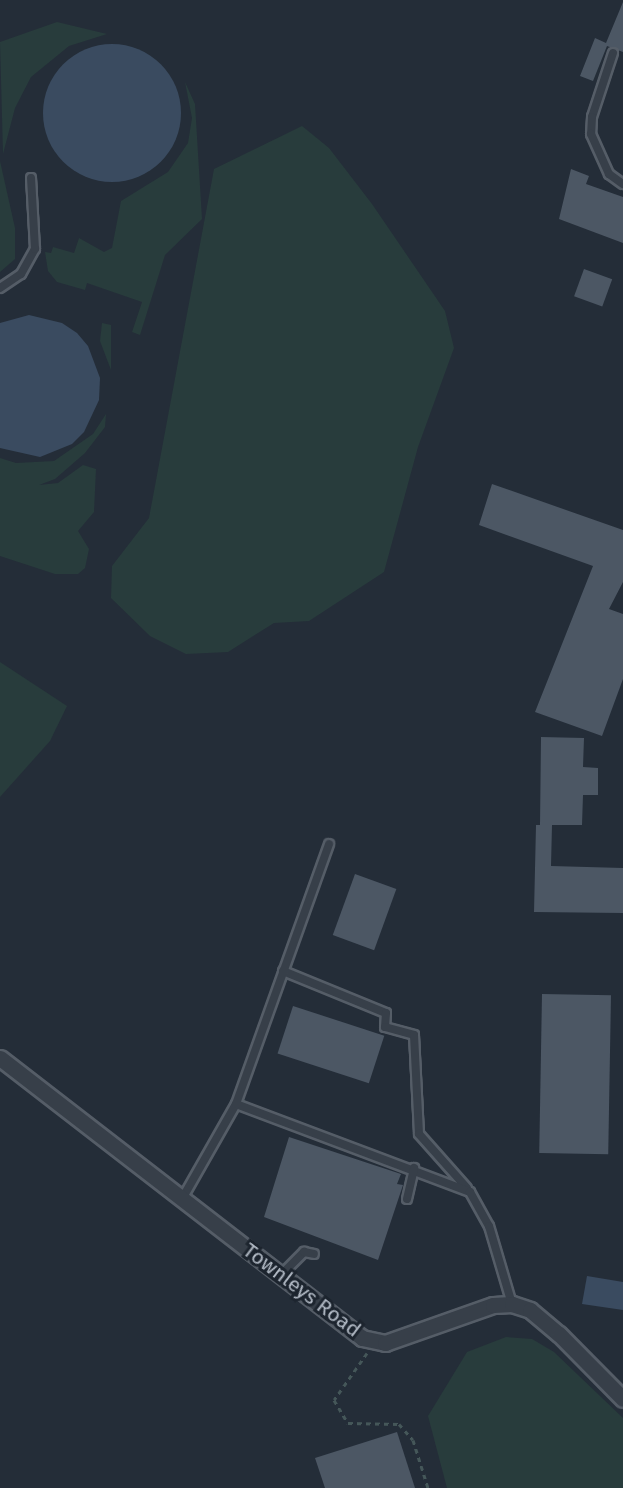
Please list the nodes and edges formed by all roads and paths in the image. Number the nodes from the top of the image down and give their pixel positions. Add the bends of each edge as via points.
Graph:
1 (613, 53) dead end
2 (31, 178) dead end
3 (623, 184) edge
4 (0, 288) edge
5 (328, 844) dead end
6 (283, 971) junction
7 (0, 1058) edge
8 (236, 1104) junction
9 (414, 1168) junction
10 (470, 1192) junction
11 (182, 1199) junction
12 (406, 1199) dead end
13 (314, 1254) dead end
14 (281, 1275) junction
15 (512, 1304) junction
16 (373, 1340) junction
17 (623, 1399) edge
18 (428, 1488) edge

1 - 3 lane via 592,117 591,134 609,174
2 - 4 lane via 35,249 21,274
5 - 6 lane
6 - 8 lane
6 - 10 lane via 386,1013 385,1027 414,1035 419,1134
7 - 11 street, Townleys Road
8 - 9 lane
8 - 11 lane
9 - 10 lane
9 - 12 lane
10 - 15 lane via 489,1226
11 - 14 street, Townleys Road
13 - 14 lane via 304,1252
14 - 16 street, Townleys Road
15 - 16 street, Townleys Road via 493,1305 386,1343
15 - 17 street via 530,1310 559,1334
16 - 18 path via 334,1400 348,1423 399,1424 413,1440

